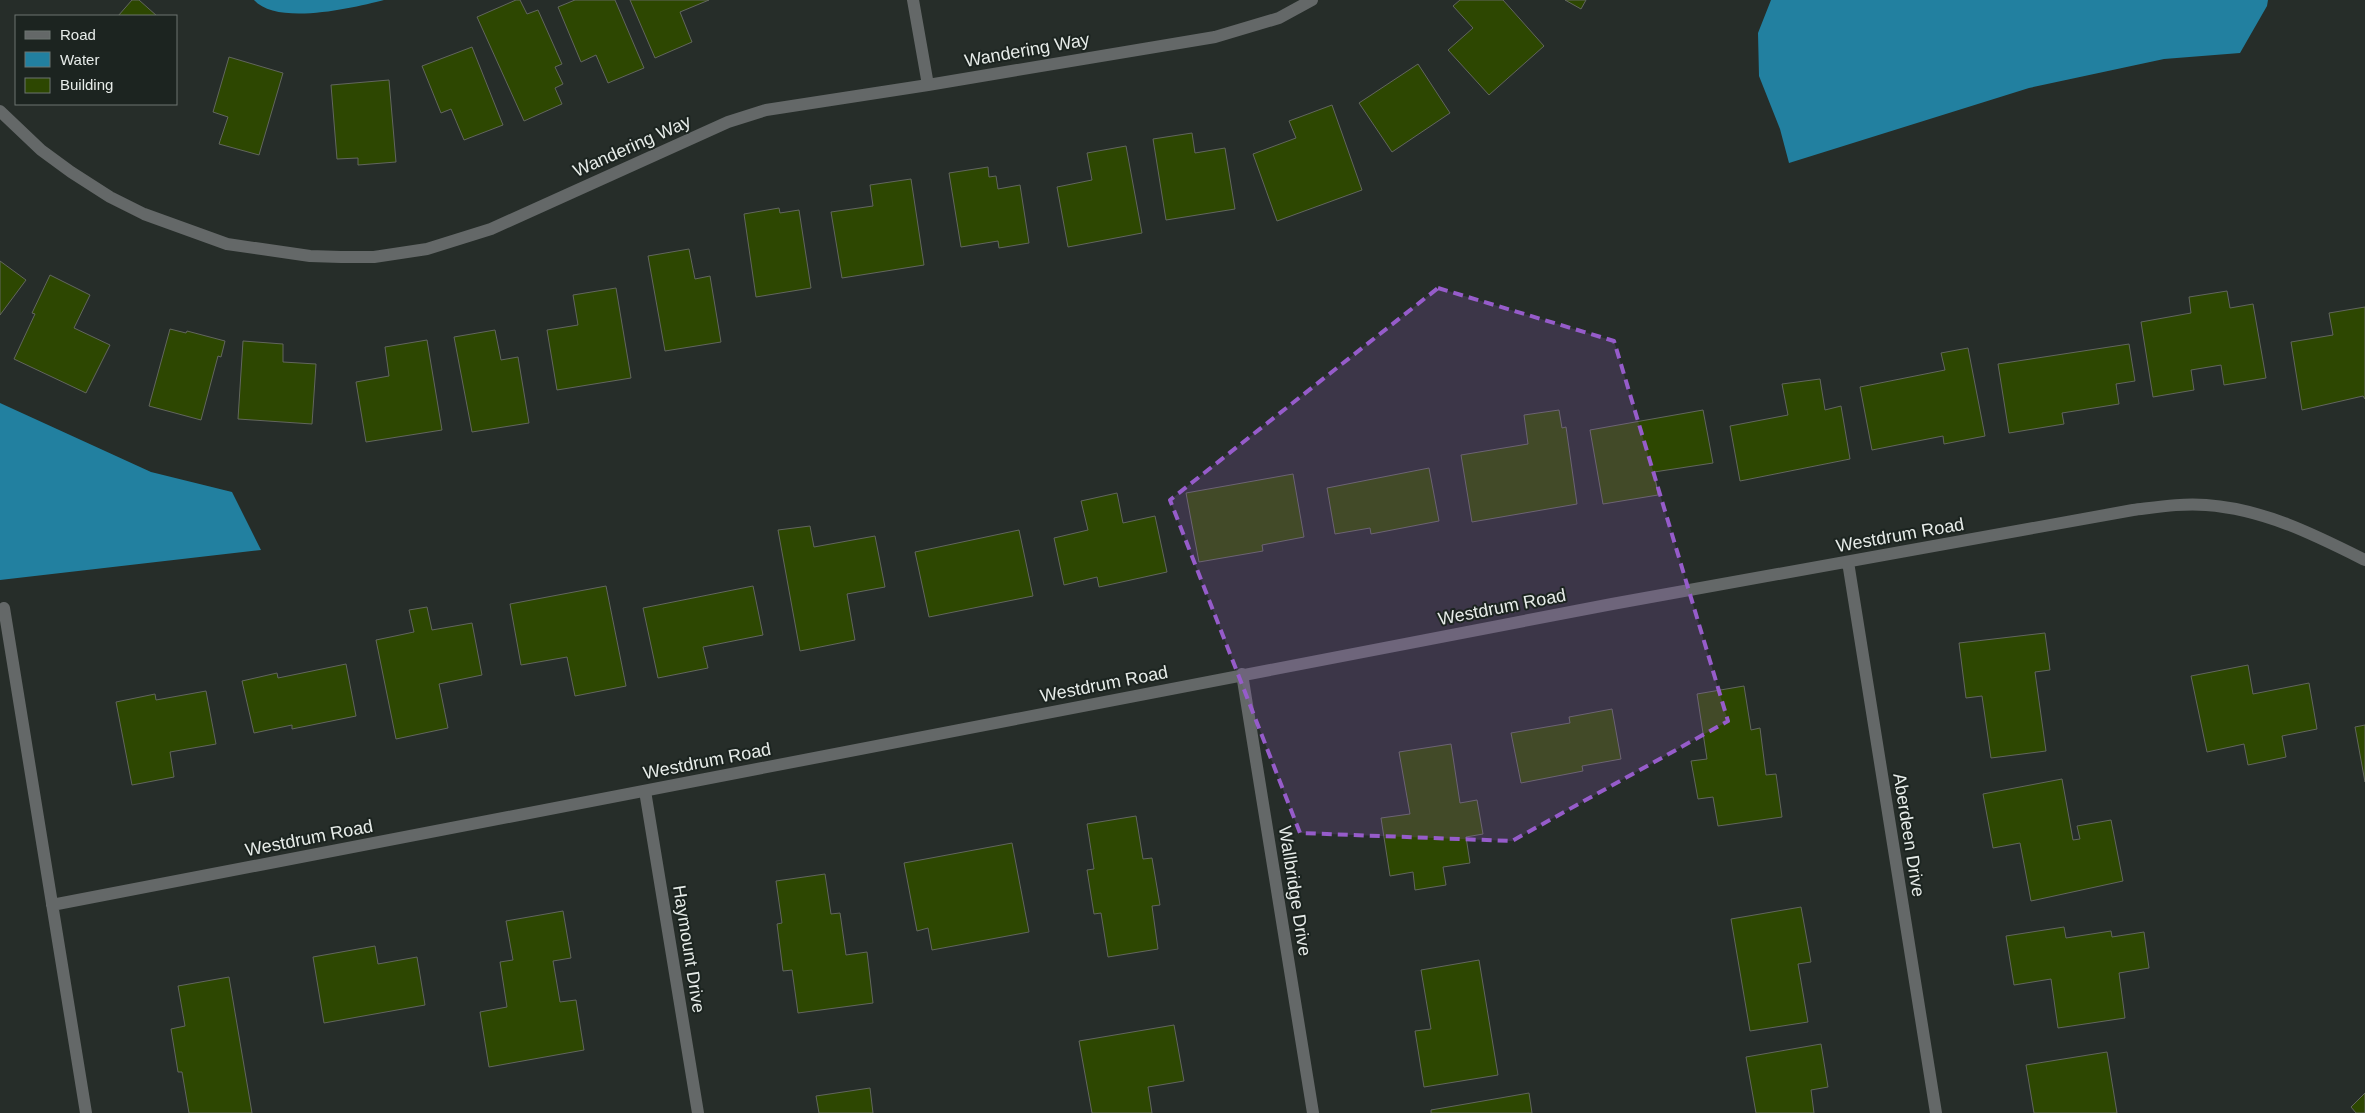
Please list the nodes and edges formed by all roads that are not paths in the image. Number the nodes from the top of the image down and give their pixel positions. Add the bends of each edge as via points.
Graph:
1 (913, 0) edge
2 (1312, 0) edge
3 (928, 86) junction
4 (0, 111) edge
5 (2365, 560) edge
6 (1848, 562) junction
7 (4, 608) dead end
8 (1242, 674) junction
9 (645, 791) junction
10 (52, 905) junction
11 (86, 1113) edge
12 (698, 1113) edge
13 (1313, 1113) edge
14 (1936, 1113) edge

1 - 3 street
2 - 3 street, Wandering Way via 1279,18 1216,36
3 - 4 street, Wandering Way via 743,116 491,229 427,249 374,257 275,252 227,244 176,228 110,197 71,172 41,150
5 - 6 street, Westdrum Road via 2315,535 2263,515 2190,505 2133,510
6 - 8 street, Westdrum Road
6 - 14 street, Aberdeen Drive
7 - 10 street
8 - 9 street, Westdrum Road
8 - 13 street, Wallbridge Drive
9 - 10 street, Westdrum Road
9 - 12 street, Haymount Drive
10 - 11 street

